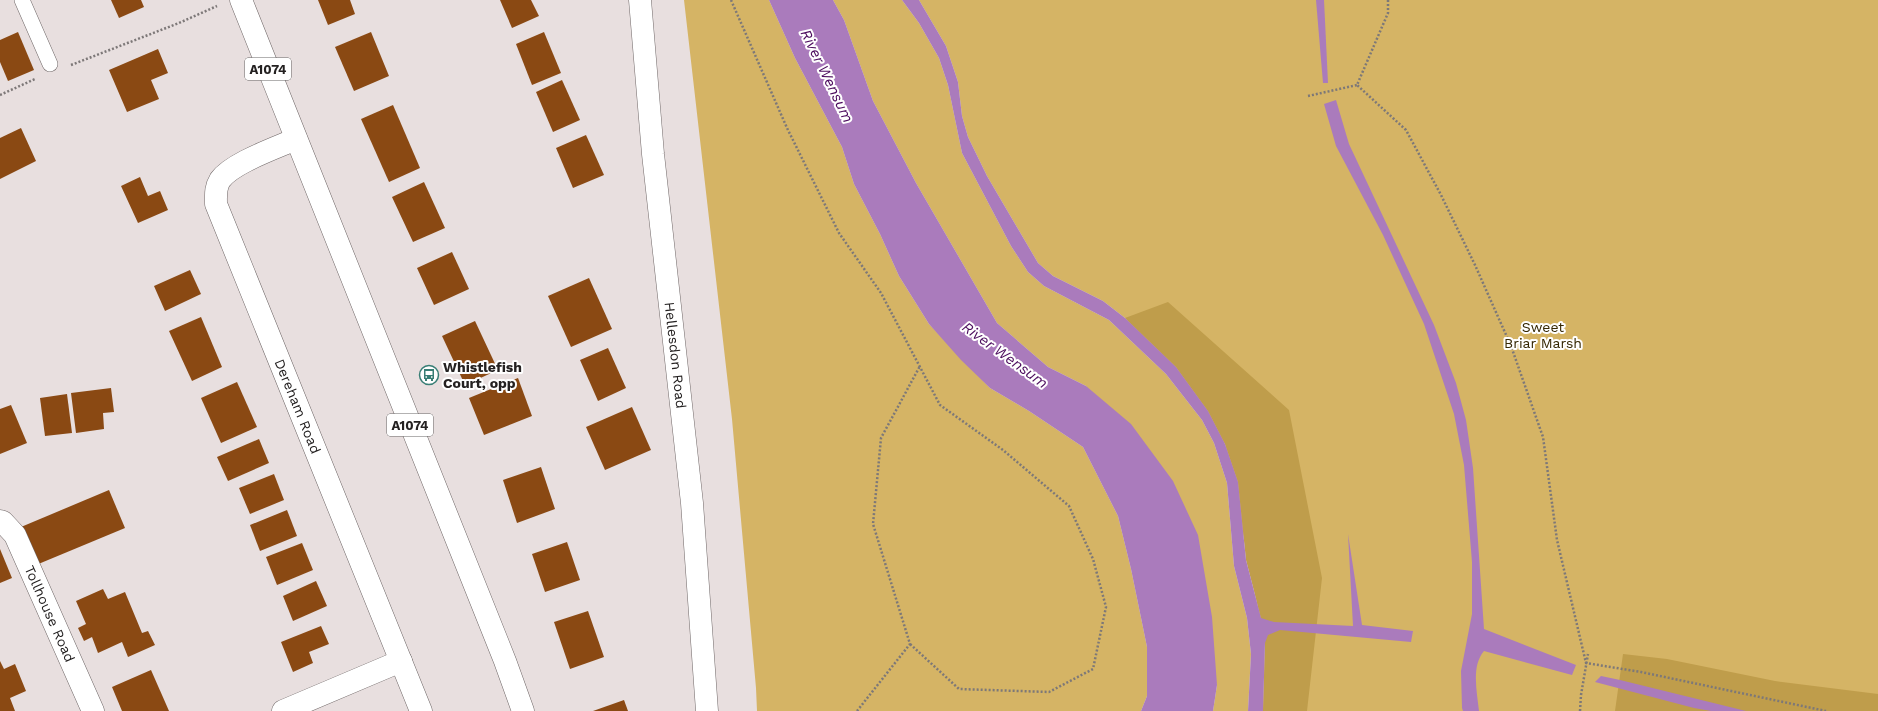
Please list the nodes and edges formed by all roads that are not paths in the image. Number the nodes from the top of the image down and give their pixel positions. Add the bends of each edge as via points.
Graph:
1 (22, 0) edge
2 (640, 0) edge
3 (232, 1) edge
4 (50, 64) dead end
5 (296, 139) junction
6 (0, 521) edge
7 (401, 661) junction
8 (93, 711) edge
9 (283, 711) edge
10 (421, 711) edge
11 (523, 711) edge
12 (707, 711) edge

1 - 4 lane
2 - 12 main road, Hellesdon Road via 653,154 692,503
3 - 5 main road, A1074
5 - 7 main road, Dereham Road via 236,166 220,180 216,190 216,204
5 - 11 main road, A1074
6 - 8 main road, Tollhouse Road via 15,535
7 - 9 main road
7 - 10 main road, Dereham Road

